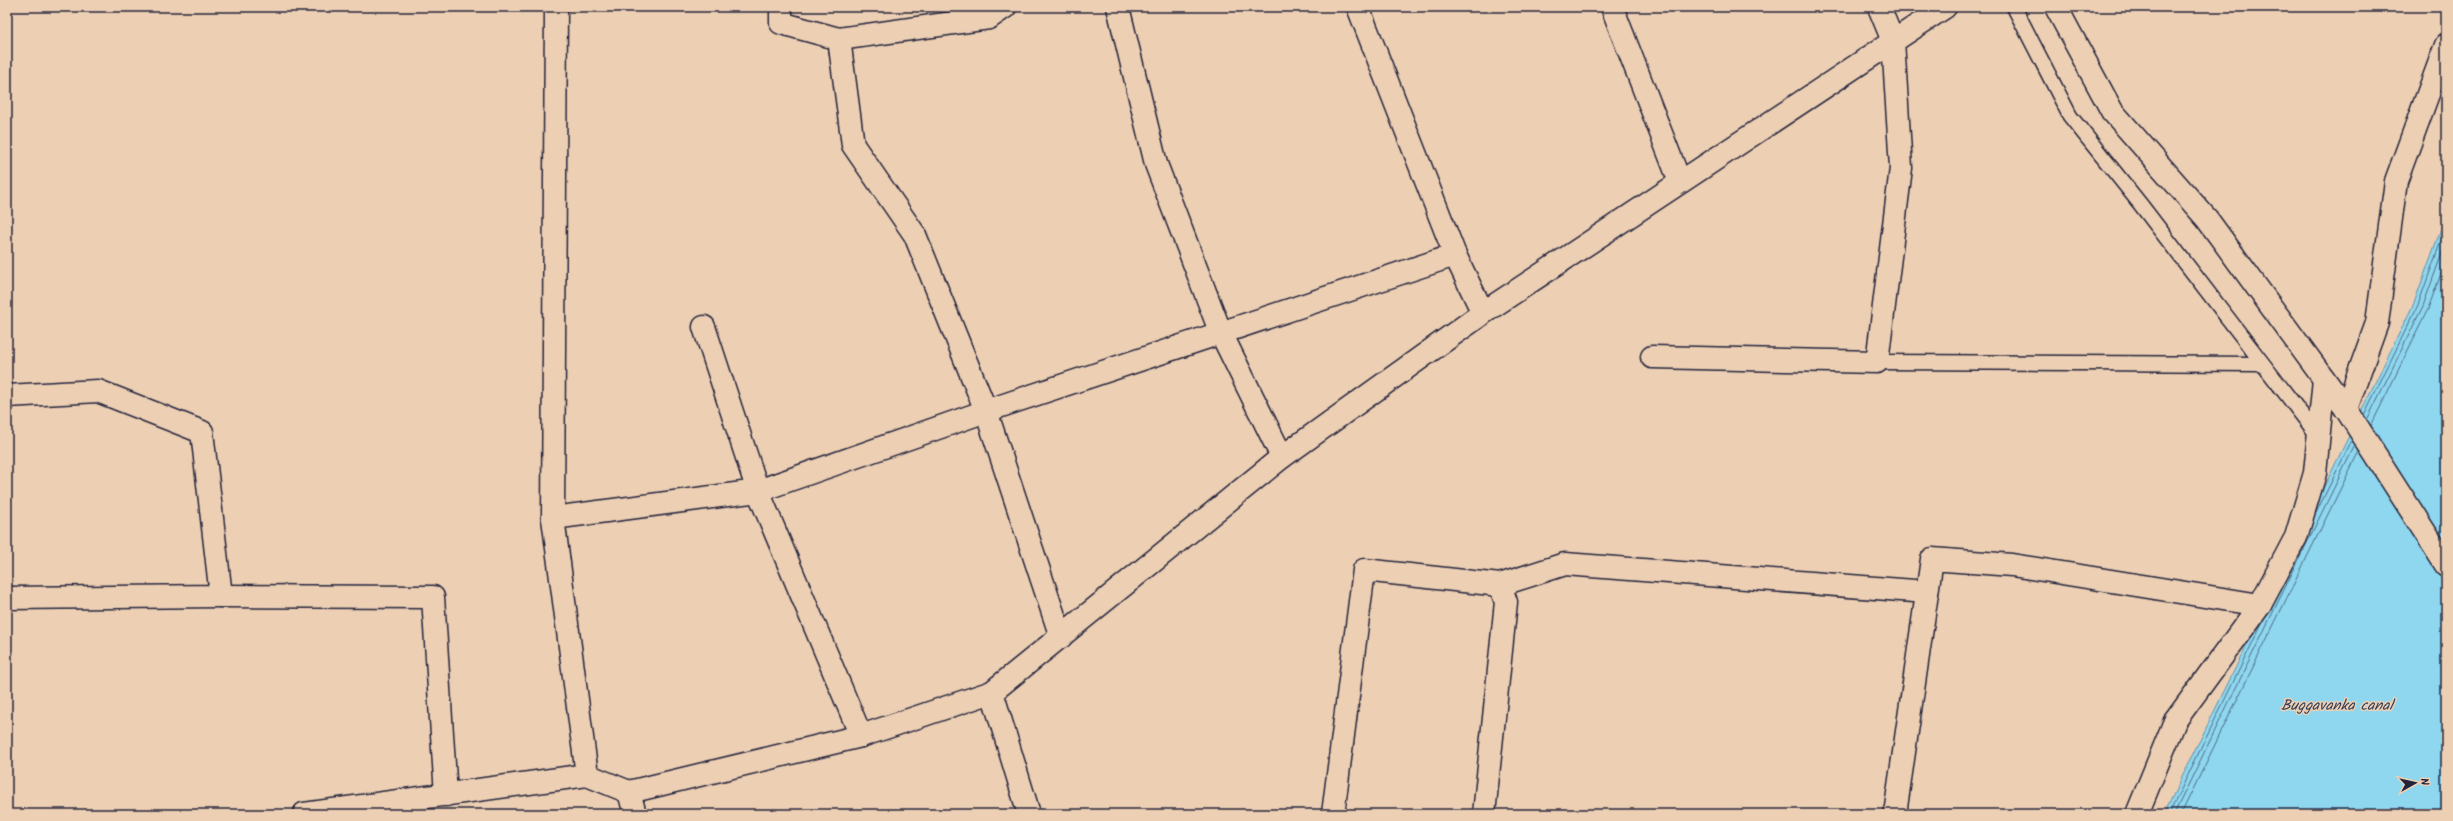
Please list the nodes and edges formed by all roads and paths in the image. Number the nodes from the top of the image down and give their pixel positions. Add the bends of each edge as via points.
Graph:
1 (556, 7) edge
2 (782, 7) edge
3 (1005, 7) edge
4 (1118, 7) edge
5 (1358, 7) edge
6 (1612, 7) edge
7 (1879, 7) edge
8 (1945, 7) edge
9 (2014, 7) edge
10 (2056, 7) edge
11 (838, 39) junction
12 (1893, 41) junction
13 (2446, 45) edge
14 (1680, 182) junction
15 (1454, 255) junction
16 (1483, 313) junction
17 (704, 327) dead end
18 (1220, 331) junction
19 (1652, 357) dead end
20 (1877, 362) junction
21 (2261, 364) junction
22 (2324, 379) junction
23 (7, 396) edge
24 (2346, 409) junction
25 (986, 411) junction
26 (2319, 437) junction
27 (1282, 457) junction
28 (758, 492) junction
29 (553, 518) junction
30 (2446, 565) edge
31 (1500, 585) junction
32 (1927, 592) junction
33 (221, 596) junction
34 (7, 598) edge
35 (2260, 604) junction
36 (1061, 637) junction
37 (992, 692) junction
38 (861, 736) junction
39 (587, 775) junction
40 (629, 792) junction
41 (446, 795) junction
42 (304, 814) edge
43 (635, 814) edge
44 (1029, 814) edge
45 (1332, 814) edge
46 (1484, 814) edge
47 (1895, 814) edge
48 (2138, 814) edge

1 - 29 street
2 - 11 street via 781,23
3 - 11 street via 989,18
4 - 18 street via 1156,164
5 - 15 street
6 - 14 street
7 - 12 street
8 - 12 street
9 - 21 lane via 2070,116
10 - 22 street via 2112,111 2207,220
11 - 25 street via 853,145 915,236
12 - 14 street
12 - 20 street via 1901,168
13 - 24 street via 2396,181 2376,323
14 - 16 street
15 - 16 street
15 - 18 street
16 - 27 street
17 - 28 street
18 - 25 street
18 - 27 street
19 - 20 street
20 - 21 lane
21 - 26 lane
22 - 24 street
22 - 26 street
23 - 33 street via 98,391 202,432
24 - 30 street
25 - 28 street
25 - 36 street
26 - 35 street via 2315,473 2296,537
27 - 36 street
28 - 29 street
28 - 38 street
29 - 39 street
31 - 32 street via 1565,564
31 - 45 street via 1364,570
31 - 46 street via 1506,602
32 - 35 street via 1932,559 2012,565
32 - 47 street
33 - 34 street
33 - 41 street via 433,597
35 - 48 street via 2175,721
36 - 37 street
37 - 38 street
37 - 44 street
38 - 40 street
39 - 40 street
39 - 41 street
40 - 43 street
41 - 42 street

